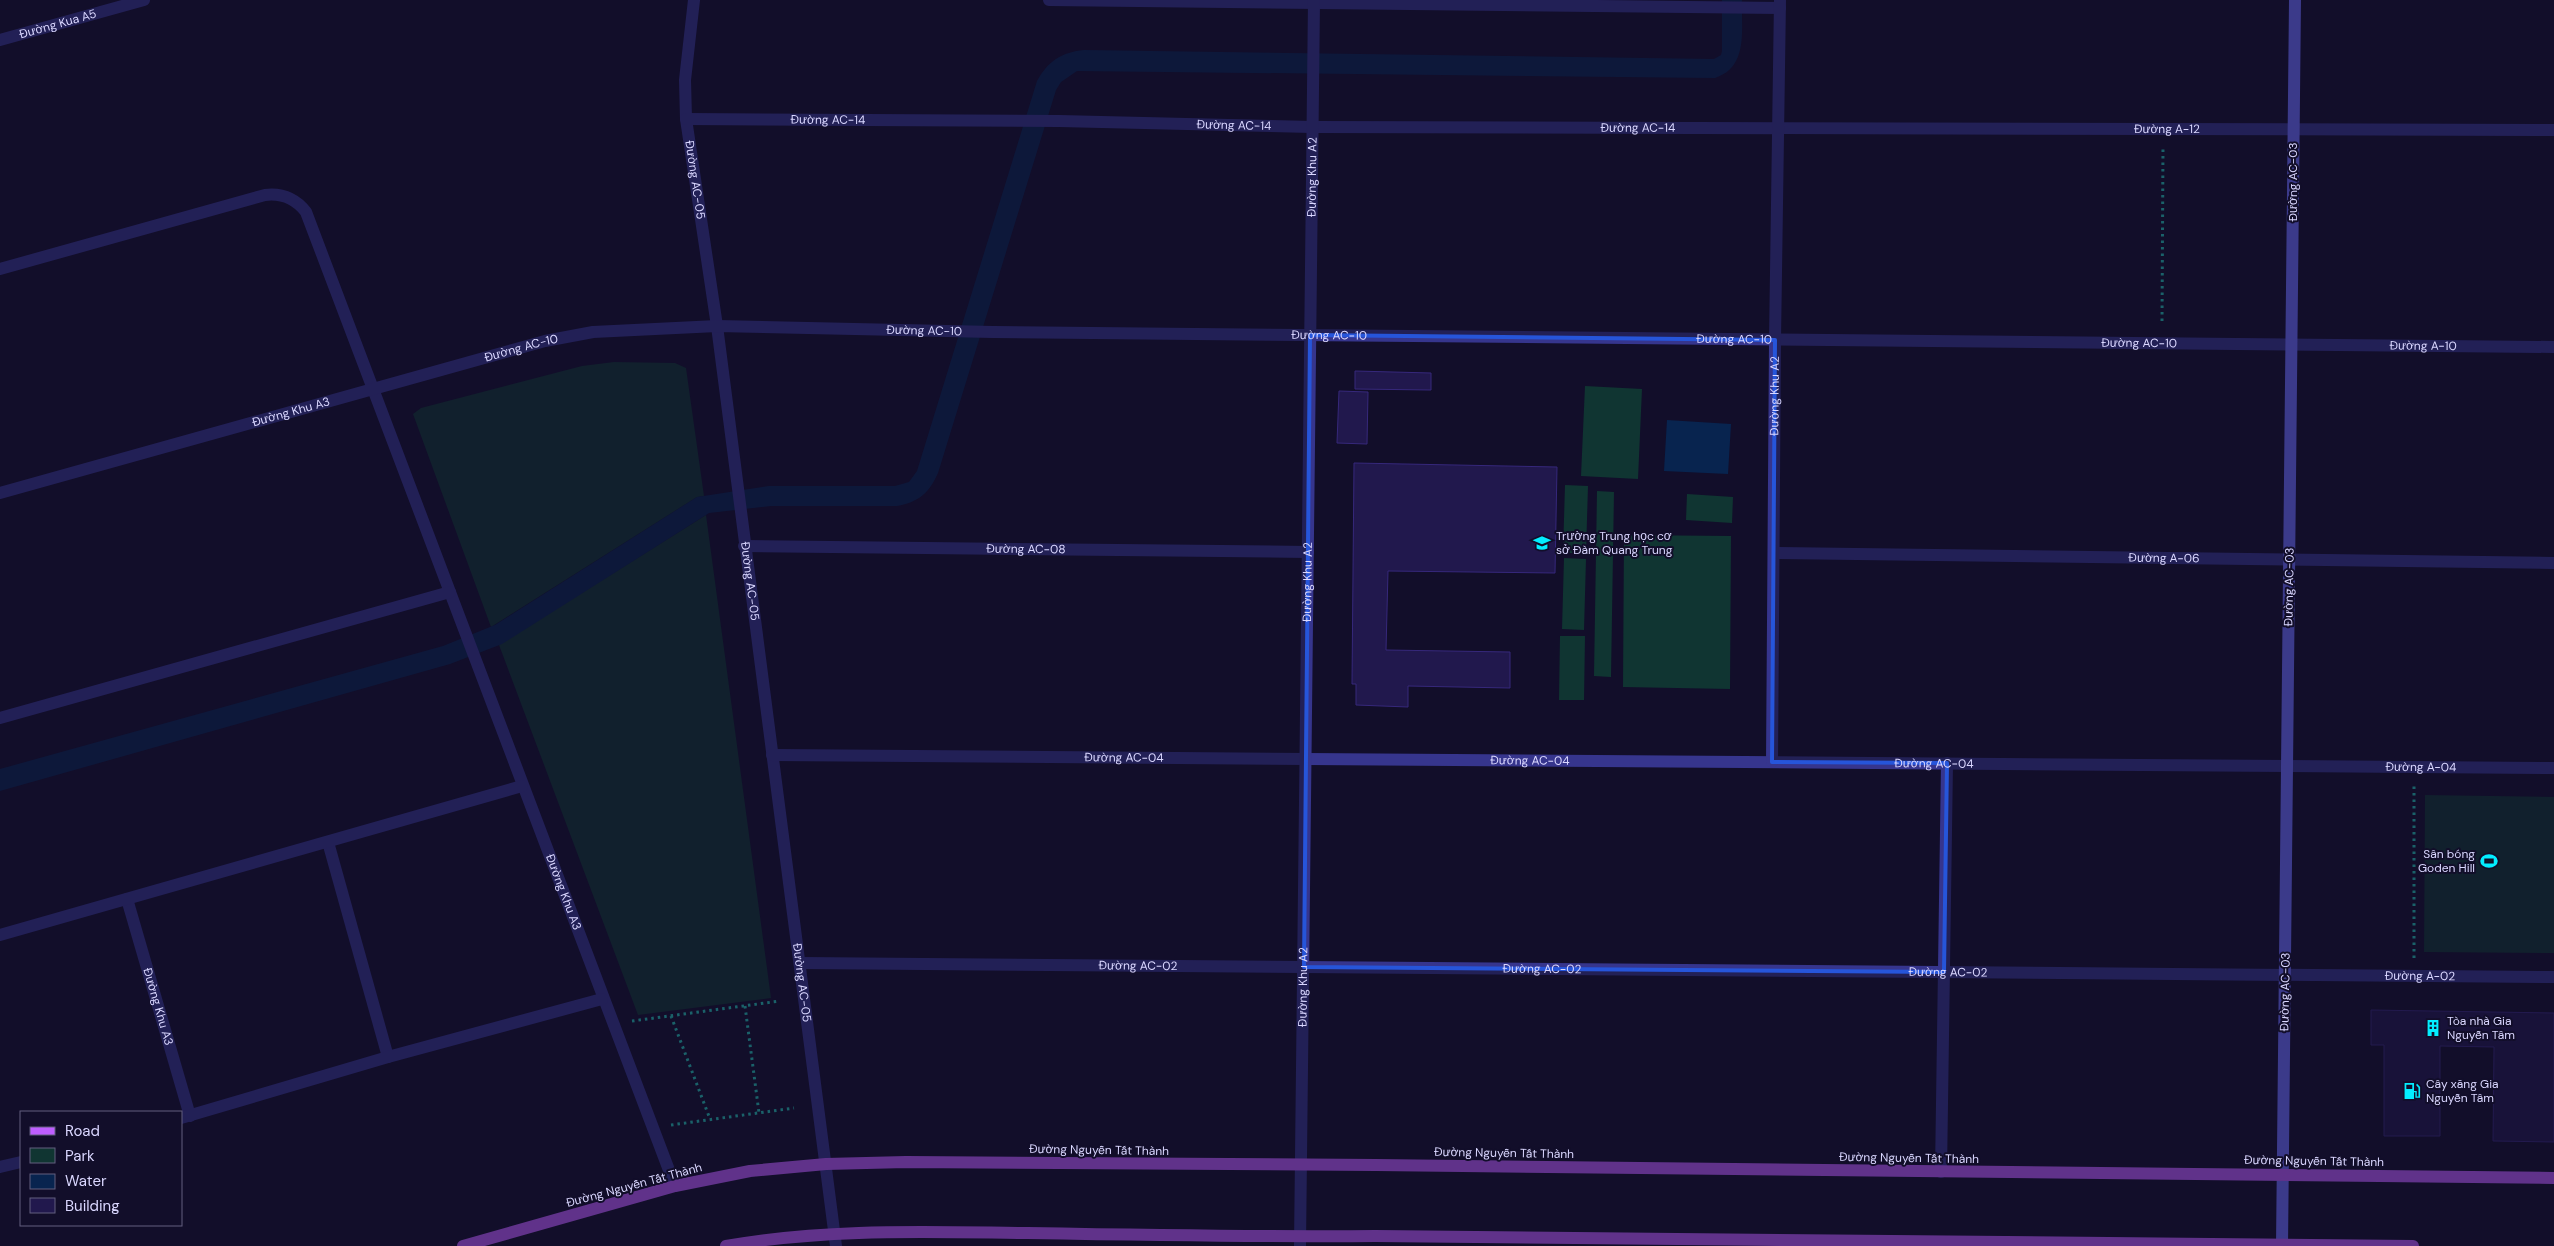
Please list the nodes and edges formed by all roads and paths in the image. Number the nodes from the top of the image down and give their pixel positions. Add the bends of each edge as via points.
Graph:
1 (144, 0) edge
2 (694, 0) edge
3 (1050, 0) edge
4 (2295, 0) edge
5 (1314, 2) edge
6 (1780, 4) edge
7 (0, 40) edge
8 (686, 118) junction
9 (1312, 127) junction
10 (1779, 127) junction
11 (2293, 128) junction
12 (2554, 130) edge
13 (2163, 146) dead end
14 (0, 269) edge
15 (2162, 320) dead end
16 (717, 326) junction
17 (1310, 335) junction
18 (1775, 340) junction
19 (2292, 345) junction
20 (2554, 347) edge
21 (374, 390) junction
22 (0, 493) edge
23 (744, 546) junction
24 (1308, 552) junction
25 (1774, 553) junction
26 (2290, 560) junction
27 (2554, 563) edge
28 (450, 592) junction
29 (0, 718) edge
30 (772, 754) junction
31 (1306, 758) junction
32 (1772, 762) junction
33 (1948, 763) junction
34 (2286, 766) junction
35 (2554, 768) edge
36 (522, 786) junction
37 (2414, 786) dead end
38 (328, 842) junction
39 (127, 899) junction
40 (0, 935) edge
41 (2414, 958) dead end
42 (800, 963) junction
43 (1304, 967) junction
44 (1944, 972) junction
45 (2285, 975) junction
46 (2554, 977) edge
47 (602, 999) junction
48 (780, 1001) dead end
49 (745, 1006) junction
50 (670, 1016) junction
51 (632, 1022) dead end
52 (388, 1057) junction
53 (794, 1108) dead end
54 (759, 1112) junction
55 (186, 1117) edge
56 (710, 1119) junction
57 (671, 1125) dead end
58 (20, 1162) edge
59 (826, 1164) junction
60 (1302, 1166) junction
61 (0, 1167) edge
62 (1941, 1172) junction
63 (2283, 1174) junction
64 (2554, 1178) edge
65 (675, 1186) junction
66 (835, 1233) junction
67 (1300, 1241) edge
68 (463, 1246) edge
69 (726, 1246) edge
70 (836, 1246) edge
71 (2282, 1246) edge
72 (2413, 1246) edge

1 - 7 street, Đường Kua A5
2 - 8 street, Đường AC-05 via 685,80
3 - 5 street
4 - 11 street, Đường AC-03
5 - 6 street via 1713,8
5 - 9 street, Đường Khu A2
6 - 10 street, Đường Khu A2
8 - 9 street, Đường AC-14
8 - 16 street, Đường AC-05
9 - 10 street, Đường AC-14
9 - 17 street, Đường Khu A2
10 - 11 street, Đường A-12
10 - 18 street, Đường Khu A2
11 - 12 street, Đường A-12
11 - 19 street, Đường AC-03
13 - 15 path
14 - 21 street via 265,195 286,196 302,207 309,219
16 - 17 street, Đường AC-10
16 - 21 street, Đường AC-10 via 621,329 567,336
16 - 23 street, Đường AC-05
17 - 18 street, Đường AC-10
17 - 24 street, Đường Khu A2
18 - 19 street, Đường AC-10
18 - 25 street, Đường Khu A2
19 - 20 street, Đường A-10
19 - 26 street, Đường AC-03
21 - 22 street, Đường Khu A3
21 - 28 street, Đường Khu A3
23 - 24 street, Đường AC-08
23 - 30 street, Đường AC-05
24 - 31 street, Đường Khu A2
25 - 26 street, Đường A-06
25 - 32 street, Đường Khu A2
26 - 27 street, Đường A-06
26 - 34 street, Đường AC-03
28 - 29 street
28 - 36 street, Đường Khu A3
30 - 31 street, Đường AC-04
30 - 42 street, Đường AC-05
31 - 32 street, Đường AC-04
31 - 43 street, Đường Khu A2
32 - 33 street, Đường AC-04
33 - 34 street, Đường AC-04
33 - 44 street
34 - 35 street, Đường A-04
34 - 45 street, Đường AC-03
36 - 38 street
36 - 47 street, Đường Khu A3
37 - 41 path
38 - 39 street
38 - 52 street
39 - 40 street
39 - 55 street, Đường Khu A3
42 - 43 street, Đường AC-02
42 - 59 street, Đường AC-05
43 - 44 street, Đường AC-02
43 - 60 street, Đường Khu A2
44 - 45 street, Đường AC-02
44 - 62 street
45 - 46 street, Đường A-02
45 - 63 street, Đường AC-03
47 - 52 street, Đường Khu A3
47 - 65 street, Đường Khu A3
48 - 49 path
49 - 50 path
49 - 54 path
50 - 51 path
50 - 56 path
52 - 55 street, Đường Khu A3
53 - 54 path
54 - 56 path
56 - 57 path
58 - 61 street
59 - 60 main road, Đường Nguyễn Tất Thành
59 - 65 main road, Đường Nguyễn Tất Thành via 750,1171
59 - 66 street, Đường AC-05
60 - 62 main road, Đường Nguyễn Tất Thành
60 - 67 street, Đường Khu A2
62 - 63 main road, Đường Nguyễn Tất Thành
63 - 64 main road, Đường Nguyễn Tất Thành
63 - 71 street, Đường AC-03
65 - 68 main road, Đường Nguyễn Tất Thành
66 - 67 main road
66 - 69 main road
66 - 70 street, Đường AC-05
67 - 71 main road
71 - 72 main road

